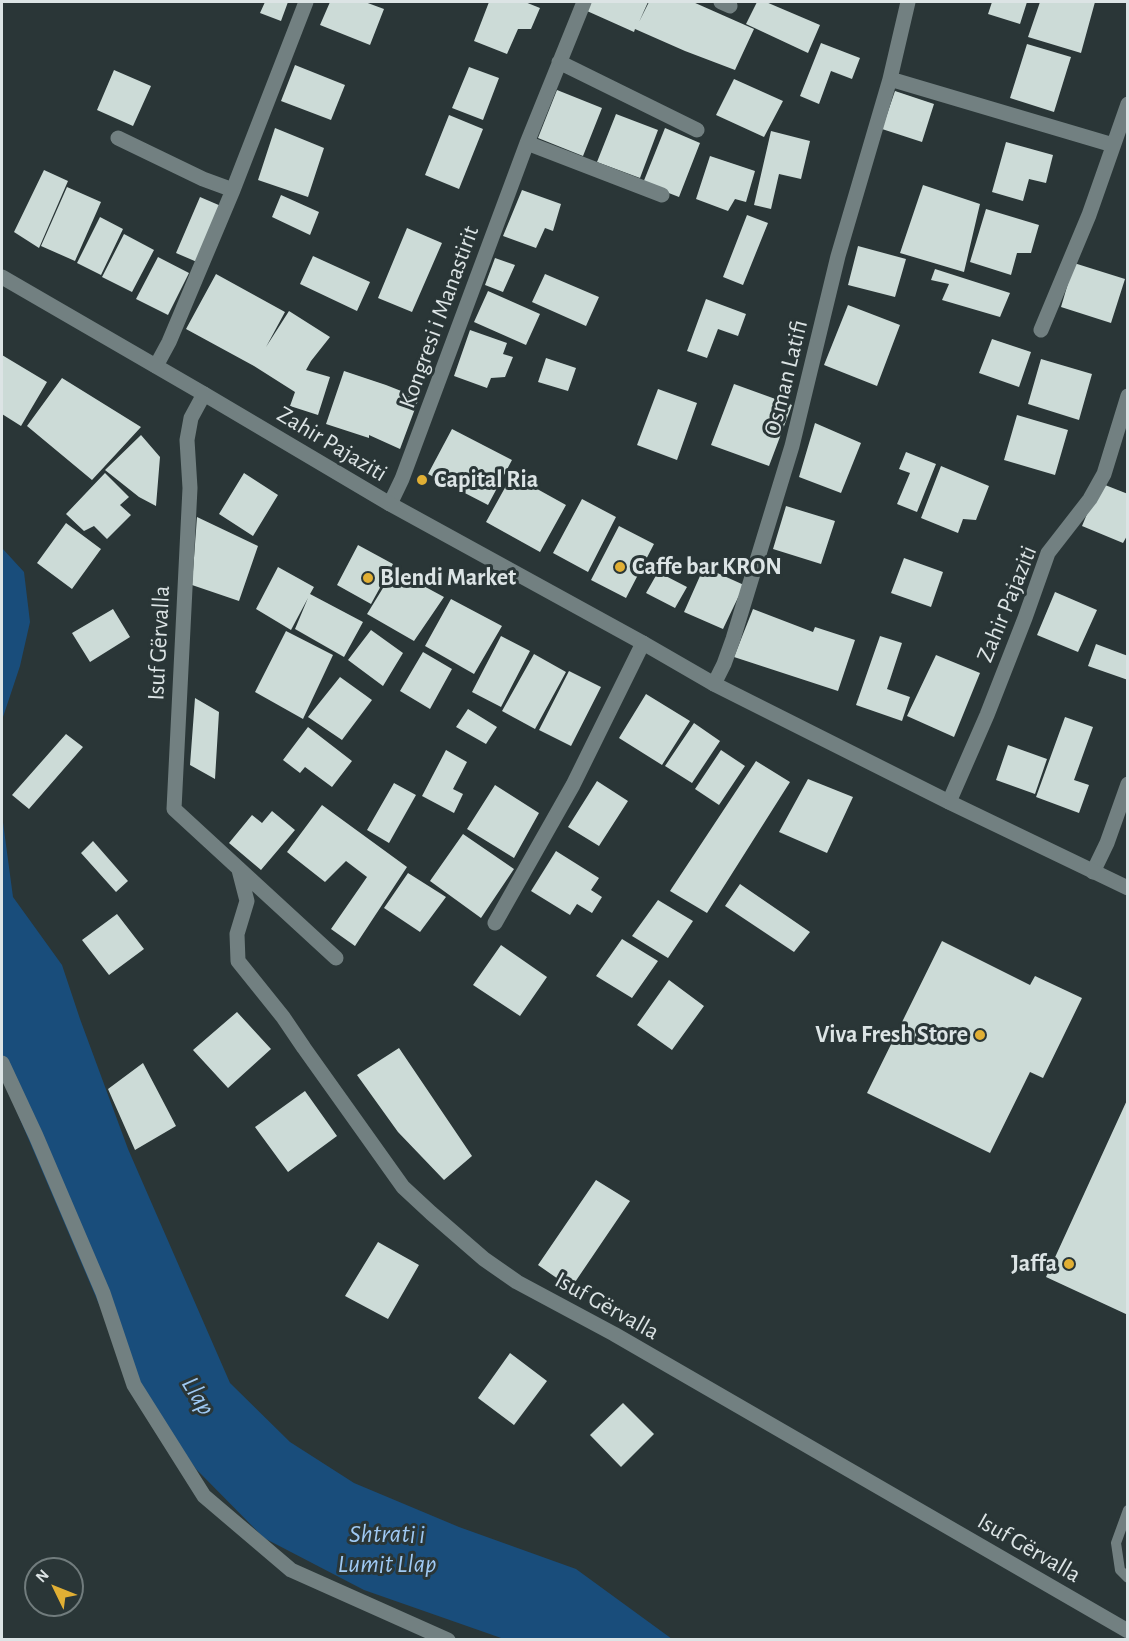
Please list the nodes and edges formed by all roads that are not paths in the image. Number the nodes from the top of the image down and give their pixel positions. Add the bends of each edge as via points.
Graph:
1 (306, 2) edge
2 (584, 2) edge
3 (908, 2) edge
4 (560, 63) junction
5 (890, 79) junction
6 (1128, 104) edge
7 (697, 130) dead end
8 (118, 138) dead end
9 (527, 143) junction
10 (1113, 145) junction
11 (233, 190) junction
12 (662, 195) dead end
13 (2, 277) edge
14 (1041, 330) dead end
15 (156, 366) junction
16 (204, 394) junction
17 (1128, 396) edge
18 (390, 504) junction
19 (643, 643) junction
20 (714, 684) junction
21 (1128, 784) edge
22 (950, 802) junction
23 (239, 870) junction
24 (1093, 872) junction
25 (1128, 888) edge
26 (495, 923) dead end
27 (336, 958) dead end
28 (2, 1063) edge
29 (1128, 1510) edge
30 (1128, 1578) edge
31 (1128, 1631) edge
32 (448, 1640) edge

1 - 11 street
2 - 4 street, Kongresi i Manastirit
3 - 5 street, Osman Latifi
4 - 7 street
4 - 9 street, Kongresi i Manastirit
5 - 10 street
5 - 20 street, Osman Latifi via 838,256 792,446 733,639
6 - 10 street
8 - 11 street
9 - 12 street
9 - 18 street, Kongresi i Manastirit
10 - 14 street via 1089,215
11 - 15 street
13 - 15 street, Zahir Pajaziti
15 - 16 street, Zahir Pajaziti
16 - 18 street, Zahir Pajaziti
16 - 23 street, Isuf Gërvalla via 191,418 187,440 190,488 174,809
17 - 22 street, Zahir Pajaziti via 1104,474 1073,523 1048,553
18 - 19 street, Zahir Pajaziti
19 - 20 street, Zahir Pajaziti
19 - 26 street via 573,785
20 - 22 street, Zahir Pajaziti
21 - 24 street
22 - 24 street, Zahir Pajaziti
23 - 27 street, Isuf Gërvalla
23 - 31 street, Isuf Gërvalla via 248,901 237,934 238,961 283,1017 403,1187 484,1259 517,1282
24 - 25 street, Zahir Pajaziti
28 - 32 street via 103,1293 134,1385 204,1496 291,1570
29 - 30 lane via 1116,1543 1120,1570

